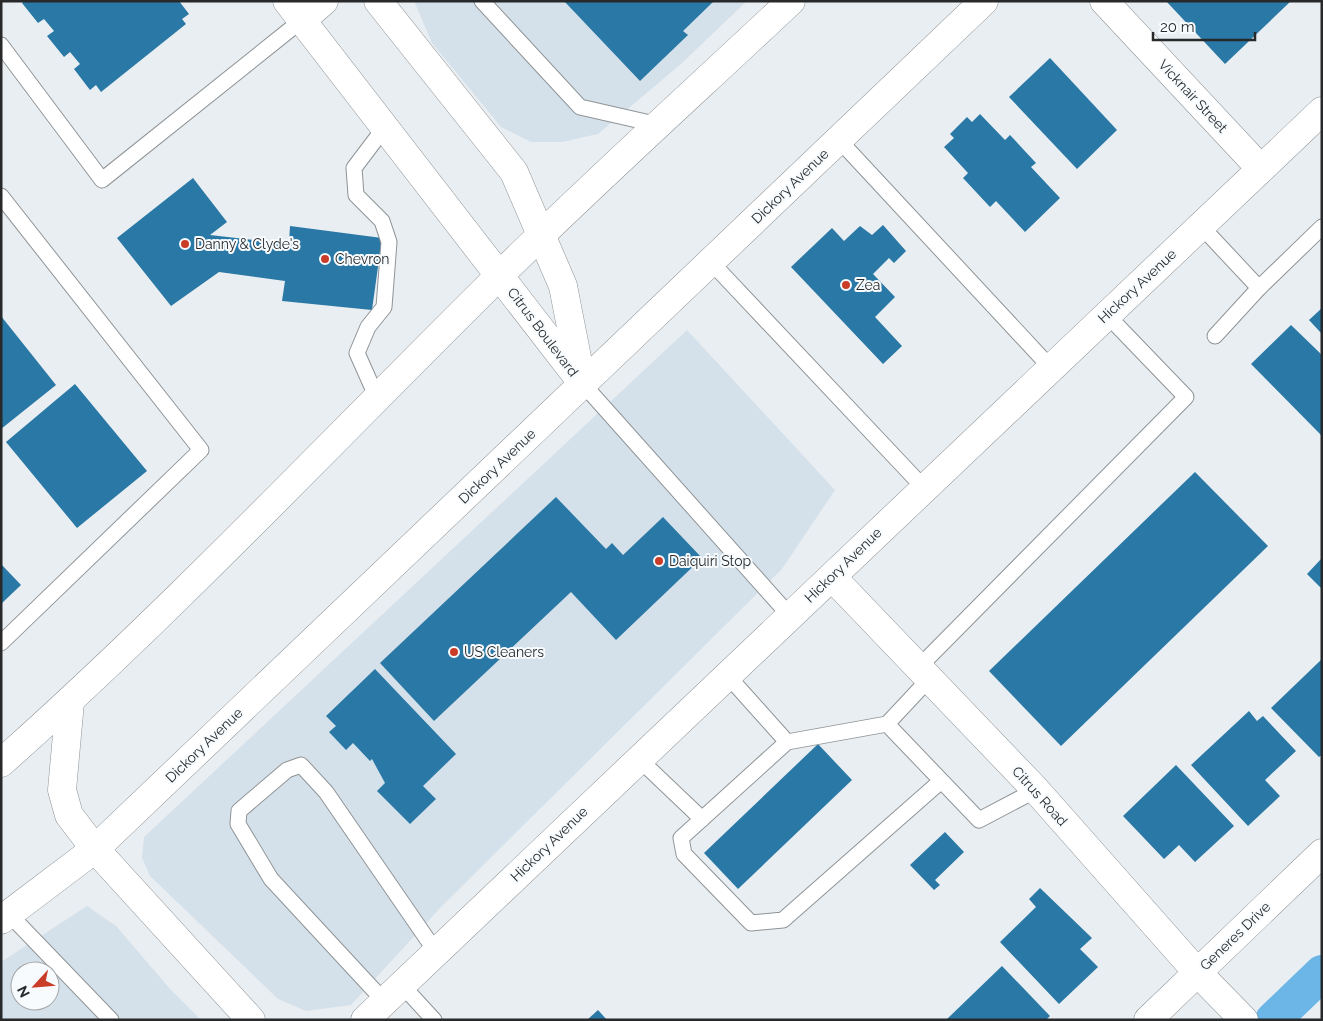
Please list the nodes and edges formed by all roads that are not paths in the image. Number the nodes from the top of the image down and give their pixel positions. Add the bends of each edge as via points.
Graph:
1 (324, 1) edge
2 (378, 1) edge
3 (482, 1) edge
4 (791, 1) edge
5 (984, 1) edge
6 (1104, 1) edge
7 (294, 11) edge
8 (1, 45) edge
9 (1320, 117) edge
10 (659, 125) junction
11 (385, 127) junction
12 (839, 140) junction
13 (1261, 169) junction
14 (1, 196) edge
15 (1201, 226) junction
16 (1322, 227) edge
17 (542, 236) junction
18 (711, 262) junction
19 (500, 276) junction
20 (1259, 288) junction
21 (1107, 315) junction
22 (1214, 336) dead end
23 (1051, 368) junction
24 (583, 384) junction
25 (377, 398) junction
26 (924, 488) junction
27 (832, 576) junction
28 (790, 616) junction
29 (1, 644) edge
30 (925, 672) junction
31 (727, 675) junction
32 (70, 702) junction
33 (887, 724) junction
34 (787, 742) junction
35 (639, 759) junction
36 (1, 763) edge
37 (941, 780) junction
38 (1036, 790) junction
39 (702, 819) junction
40 (95, 849) junction
41 (1322, 852) edge
42 (5, 917) edge
43 (436, 952) junction
44 (1204, 979) junction
45 (393, 993) junction
46 (110, 1020) edge
47 (250, 1020) edge
48 (365, 1020) edge
49 (434, 1020) edge
50 (1148, 1020) edge
51 (1244, 1020) edge

1 - 7 main road
2 - 17 main road, Citrus Boulevard via 514,172
3 - 10 lane via 580,107
4 - 10 main road
5 - 12 main road, Dickory Avenue
6 - 13 main road, Vicknair Street
7 - 8 lane via 102,180
7 - 11 main road, Citrus Boulevard
9 - 13 main road, Hickory Avenue
10 - 17 main road
11 - 19 main road, Citrus Boulevard
11 - 25 lane via 354,168 356,195 382,221 389,242 384,308 368,327 357,353
12 - 18 main road, Dickory Avenue
12 - 23 lane
13 - 15 main road, Hickory Avenue
14 - 29 lane via 201,450
15 - 20 lane
15 - 21 main road, Hickory Avenue
16 - 20 lane
17 - 19 main road
17 - 24 main road, Citrus Boulevard via 563,286
18 - 24 main road, Dickory Avenue
18 - 26 lane
19 - 24 main road, Citrus Boulevard
19 - 25 main road
20 - 22 lane
21 - 23 main road, Hickory Avenue
21 - 30 lane via 1186,397
23 - 26 main road, Hickory Avenue
24 - 28 lane
24 - 40 main road, Dickory Avenue
25 - 32 main road via 209,568
26 - 27 main road, Hickory Avenue
27 - 28 main road, Hickory Avenue
27 - 30 main road, Citrus Road
28 - 31 main road, Hickory Avenue
30 - 33 lane
30 - 38 main road, Citrus Road
31 - 34 lane
31 - 35 main road, Hickory Avenue
32 - 36 main road
32 - 40 main road via 62,790 69,816
33 - 34 lane
33 - 37 lane
34 - 39 lane
35 - 39 lane
35 - 43 main road, Hickory Avenue
37 - 38 lane via 979,820
37 - 39 lane via 783,920 751,923 684,854 681,838
38 - 44 main road, Citrus Road
40 - 42 main road, Dickory Avenue
40 - 47 main road
41 - 44 main road, Generes Drive
42 - 46 lane
43 - 45 main road, Hickory Avenue
43 - 45 lane via 326,792 301,766 287,770 239,811 238,824 271,879
44 - 50 main road, Generes Drive
44 - 51 main road, Citrus Road
45 - 48 main road, Hickory Avenue
45 - 49 lane

